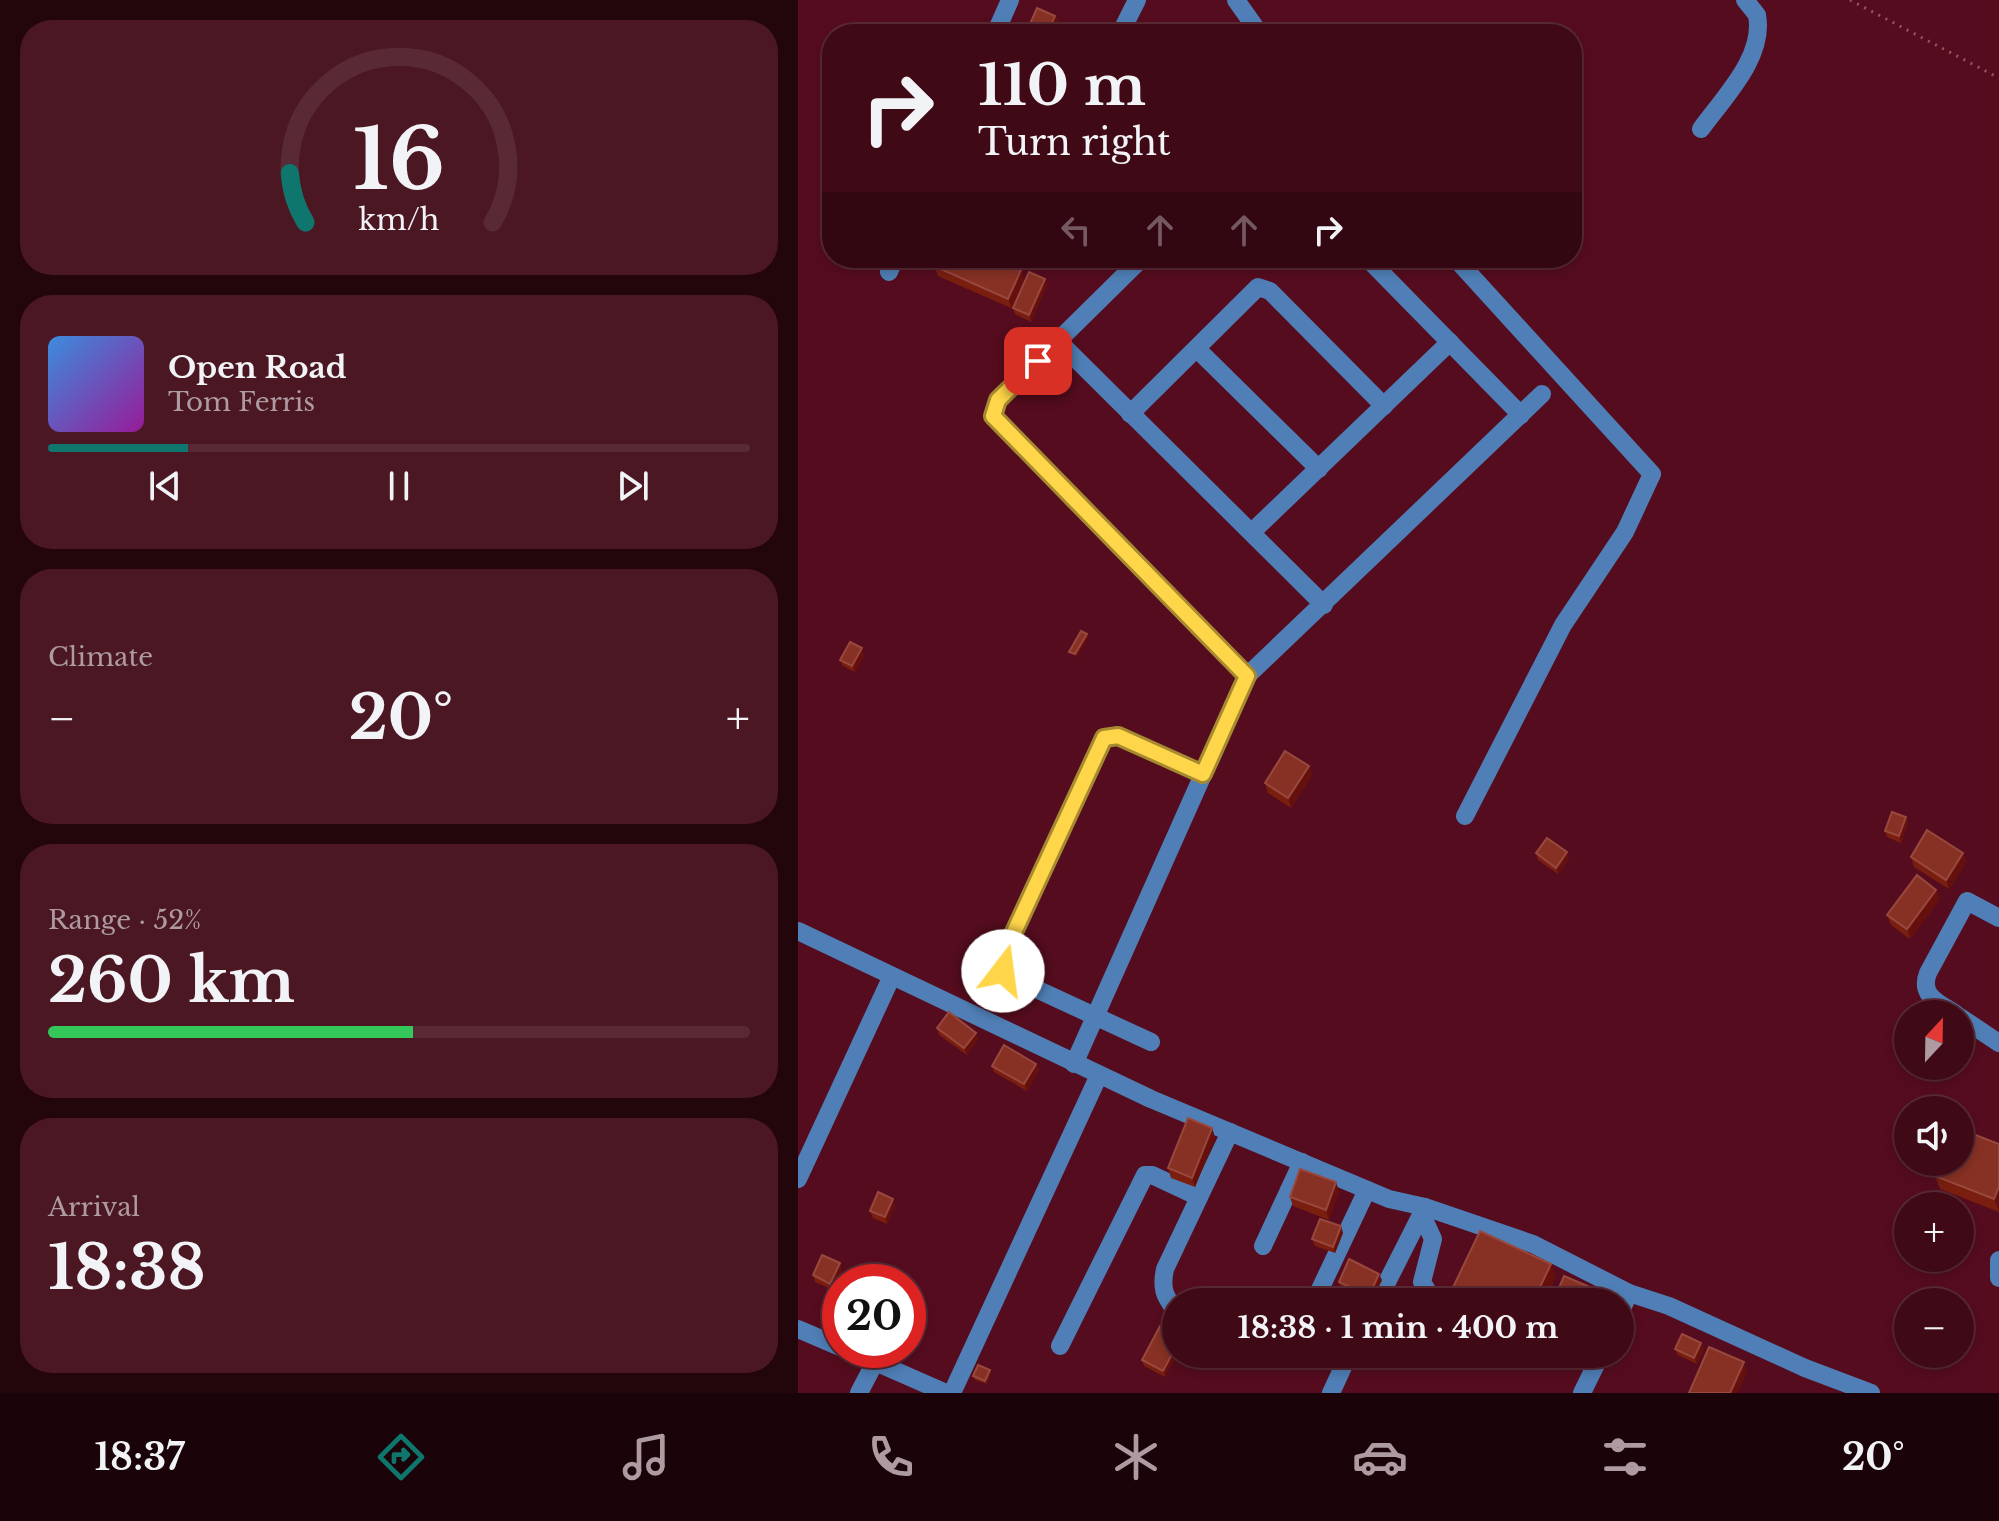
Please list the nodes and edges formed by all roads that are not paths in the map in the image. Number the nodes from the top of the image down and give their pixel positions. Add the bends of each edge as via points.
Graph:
1 (1010, 0) edge
2 (1137, 0) edge
3 (1236, 0) edge
4 (1745, 0) edge
5 (999, 24) edge
6 (1125, 24) edge
7 (1253, 24) edge
8 (1701, 129) dead end
9 (1132, 268) edge
10 (1377, 268) edge
11 (1464, 268) edge
12 (1058, 341) junction
13 (1450, 342) junction
14 (1197, 349) junction
15 (1542, 394) dead end
16 (1384, 406) junction
17 (1130, 414) junction
18 (1521, 415) junction
19 (1319, 469) junction
20 (1252, 532) junction
21 (1324, 605) junction
22 (1247, 676) junction
23 (1203, 774) junction
24 (1465, 816) dead end
25 (1999, 918) edge
26 (800, 939) edge
27 (891, 978) junction
28 (1934, 1000) edge
29 (1096, 1015) junction
30 (1974, 1027) edge
31 (1151, 1042) dead end
32 (1999, 1043) edge
33 (1074, 1064) junction
34 (1099, 1075) junction
35 (1230, 1132) junction
36 (1302, 1162) junction
37 (798, 1179) edge
38 (1367, 1190) junction
39 (1199, 1197) junction
40 (1424, 1211) junction
41 (1263, 1246) dead end
42 (1999, 1260) edge
43 (1999, 1278) edge
44 (1162, 1288) edge
45 (1321, 1288) edge
46 (1384, 1288) edge
47 (1426, 1288) edge
48 (1619, 1288) edge
49 (1634, 1295) edge
50 (801, 1336) edge
51 (822, 1342) edge
52 (1060, 1346) dead end
53 (872, 1368) edge
54 (889, 1368) edge
55 (1343, 1368) edge
56 (1594, 1368) edge
57 (859, 1393) edge
58 (949, 1393) edge
59 (1331, 1393) edge
60 (1582, 1393) edge
61 (1871, 1393) edge

1 - 5 street
2 - 6 street
3 - 7 street
4 - 8 street via 1757,15 1755,48
9 - 12 street
10 - 13 street
11 - 24 street via 1652,474 1625,532 1563,625
12 - 17 street
12 - 22 street via 998,400 993,416
13 - 16 street
13 - 18 street
14 - 16 street via 1253,290 1264,288
14 - 17 street
14 - 19 street
15 - 18 street
16 - 19 street
17 - 20 street
18 - 21 street
19 - 20 street
20 - 21 street
21 - 22 street
22 - 23 street
23 - 29 street
23 - 29 street via 1118,736 1104,738 1002,958 1008,976
25 - 28 street via 1967,901 1924,985
26 - 27 street
27 - 33 street
27 - 37 street
29 - 31 street
29 - 33 street
30 - 32 street
33 - 34 street
34 - 35 street
34 - 58 street
35 - 36 street
35 - 39 street
36 - 38 street
36 - 41 street
38 - 40 street
38 - 45 street
39 - 44 street via 1165,1269
39 - 52 street via 1145,1175
40 - 46 street
40 - 47 street via 1433,1239 1422,1282
40 - 48 street via 1533,1244
42 - 43 street
49 - 61 street
50 - 51 street
53 - 57 street
54 - 58 street
55 - 59 street
56 - 60 street

